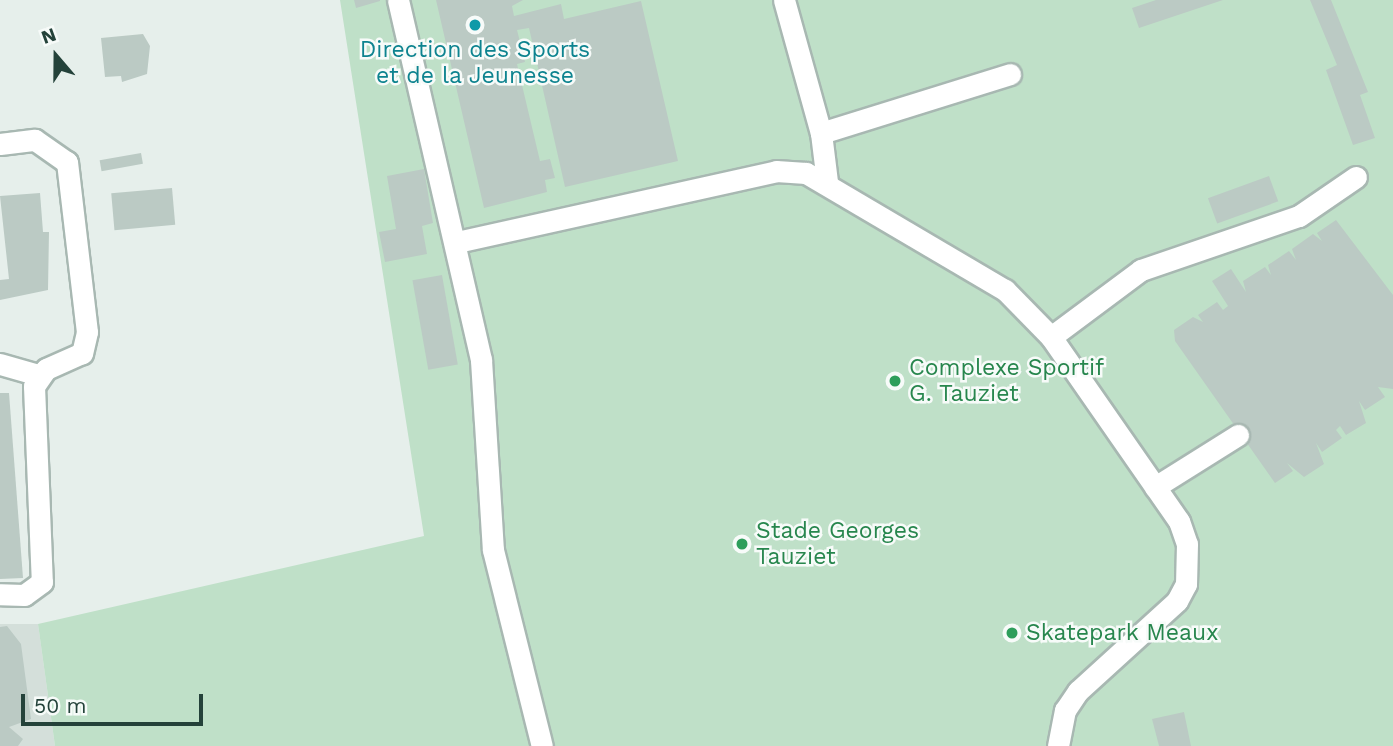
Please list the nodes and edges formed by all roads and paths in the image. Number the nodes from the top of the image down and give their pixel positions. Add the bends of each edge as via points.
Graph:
1 (398, 0) edge
2 (784, 0) edge
3 (1010, 74) dead end
4 (821, 133) junction
5 (0, 144) edge
6 (1356, 177) dead end
7 (827, 182) junction
8 (457, 242) junction
9 (1051, 337) junction
10 (0, 364) edge
11 (38, 375) junction
12 (1238, 435) dead end
13 (1155, 487) junction
14 (0, 594) edge
15 (541, 746) edge
16 (1058, 746) edge

1 - 8 street
2 - 4 street
3 - 4 street
4 - 7 street
5 - 11 street via 35,140 66,162 87,332 82,353
6 - 9 street via 1298,215 1141,270
7 - 8 street via 776,171
7 - 9 street via 1005,290
8 - 15 street via 481,360 493,550
9 - 13 street
10 - 11 street
11 - 14 street via 42,582 24,595
12 - 13 street
13 - 16 street via 1187,544 1186,584 1177,601 1071,700

